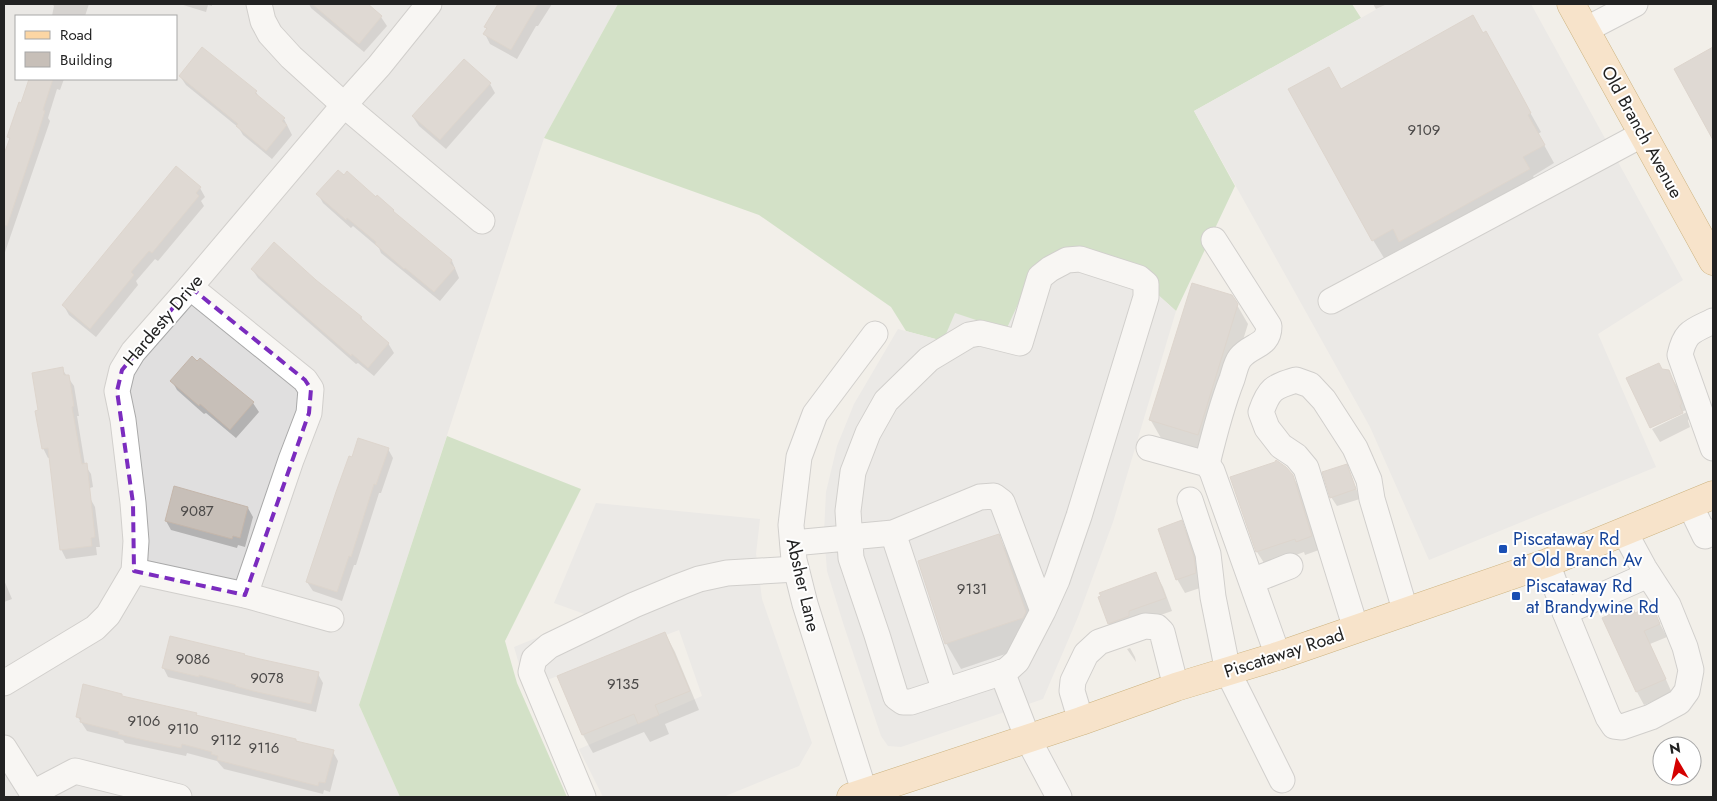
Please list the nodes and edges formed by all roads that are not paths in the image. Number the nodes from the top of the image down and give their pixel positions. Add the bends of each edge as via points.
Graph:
1 (259, 4) edge
2 (429, 4) edge
3 (1571, 4) edge
4 (1635, 4) edge
5 (1585, 30) junction
6 (344, 104) junction
7 (1643, 134) junction
8 (482, 221) dead end
9 (1214, 240) dead end
10 (1713, 261) edge
11 (190, 287) junction
12 (1331, 301) dead end
13 (1713, 321) edge
14 (875, 334) dead end
15 (1149, 448) dead end
16 (1713, 448) edge
17 (1207, 464) junction
18 (1190, 500) dead end
19 (1702, 500) edge
20 (1713, 532) edge
21 (892, 533) junction
22 (1625, 533) junction
23 (850, 537) junction
24 (792, 543) junction
25 (1547, 563) junction
26 (1290, 566) dead end
27 (796, 569) junction
28 (134, 571) junction
29 (1648, 575) junction
30 (1252, 581) junction
31 (245, 595) junction
32 (1043, 611) junction
33 (1565, 612) junction
34 (1406, 613) junction
35 (331, 620) dead end
36 (1356, 629) junction
37 (1278, 656) junction
38 (1002, 672) junction
39 (1228, 672) junction
40 (4, 683) edge
41 (1176, 687) junction
42 (945, 691) junction
43 (1081, 721) junction
44 (1028, 739) junction
45 (4, 748) edge
46 (1282, 780) dead end
47 (34, 795) edge
48 (860, 796) edge
49 (179, 797) edge
50 (583, 797) edge
51 (1059, 797) edge

1 - 6 street via 270,34
2 - 6 street, Hardesty Drive
3 - 5 main road, Old Branch Avenue
4 - 5 street
5 - 7 main road, Old Branch Avenue
6 - 8 street
6 - 11 street, Hardesty Drive
7 - 10 main road, Old Branch Avenue
7 - 12 street
9 - 17 street via 1269,326 1269,334 1266,340 1239,358 1219,415
11 - 28 street, Hardesty Drive via 133,352 122,370 117,391 133,503
11 - 31 street via 306,380 312,389 310,413
13 - 16 street via 1683,340 1680,355
14 - 24 street, Absher Lane via 816,414 799,457 790,525
15 - 17 street
17 - 30 street
18 - 39 street via 1208,554
19 - 20 street via 1705,536
19 - 22 main road, Piscataway Road
21 - 23 street
21 - 32 street via 980,497 994,496 1002,502
21 - 42 street
22 - 25 main road, Piscataway Road
22 - 29 street
23 - 24 street
23 - 32 street via 848,511 853,472 868,433 886,401 929,359 969,335 980,333 1020,343 1040,277 1067,260 1080,259 1139,278 1146,284 1146,297 1079,516
23 - 42 street via 851,558 896,697 903,702 911,702
24 - 27 street, Absher Lane
25 - 33 street
25 - 34 main road, Piscataway Road
26 - 30 street
27 - 48 street, Absher Lane
27 - 50 street via 727,573 699,579 549,646 534,659 531,672
28 - 31 street
28 - 40 street, Hardesty Drive via 108,615 95,628
29 - 33 street
29 - 33 street via 1668,605 1691,670 1687,691 1679,702 1651,717 1622,727 1614,726
30 - 37 street
31 - 35 street
32 - 38 street via 1017,661
34 - 36 main road, Piscataway Road
34 - 36 street via 1369,480 1355,448 1324,400 1310,385 1296,380 1287,382 1268,394 1261,412 1267,428 1281,446 1306,468
36 - 37 main road, Piscataway Road
37 - 39 main road, Piscataway Road
38 - 42 street
38 - 44 street
39 - 41 main road, Piscataway Road
39 - 46 street
41 - 43 main road, Piscataway Road
41 - 43 street via 1162,632 1157,627 1145,626 1099,642 1086,654 1073,681 1072,691
43 - 44 main road, Piscataway Road
44 - 48 main road, Piscataway Road
44 - 51 street
45 - 47 street
47 - 49 street via 75,771

